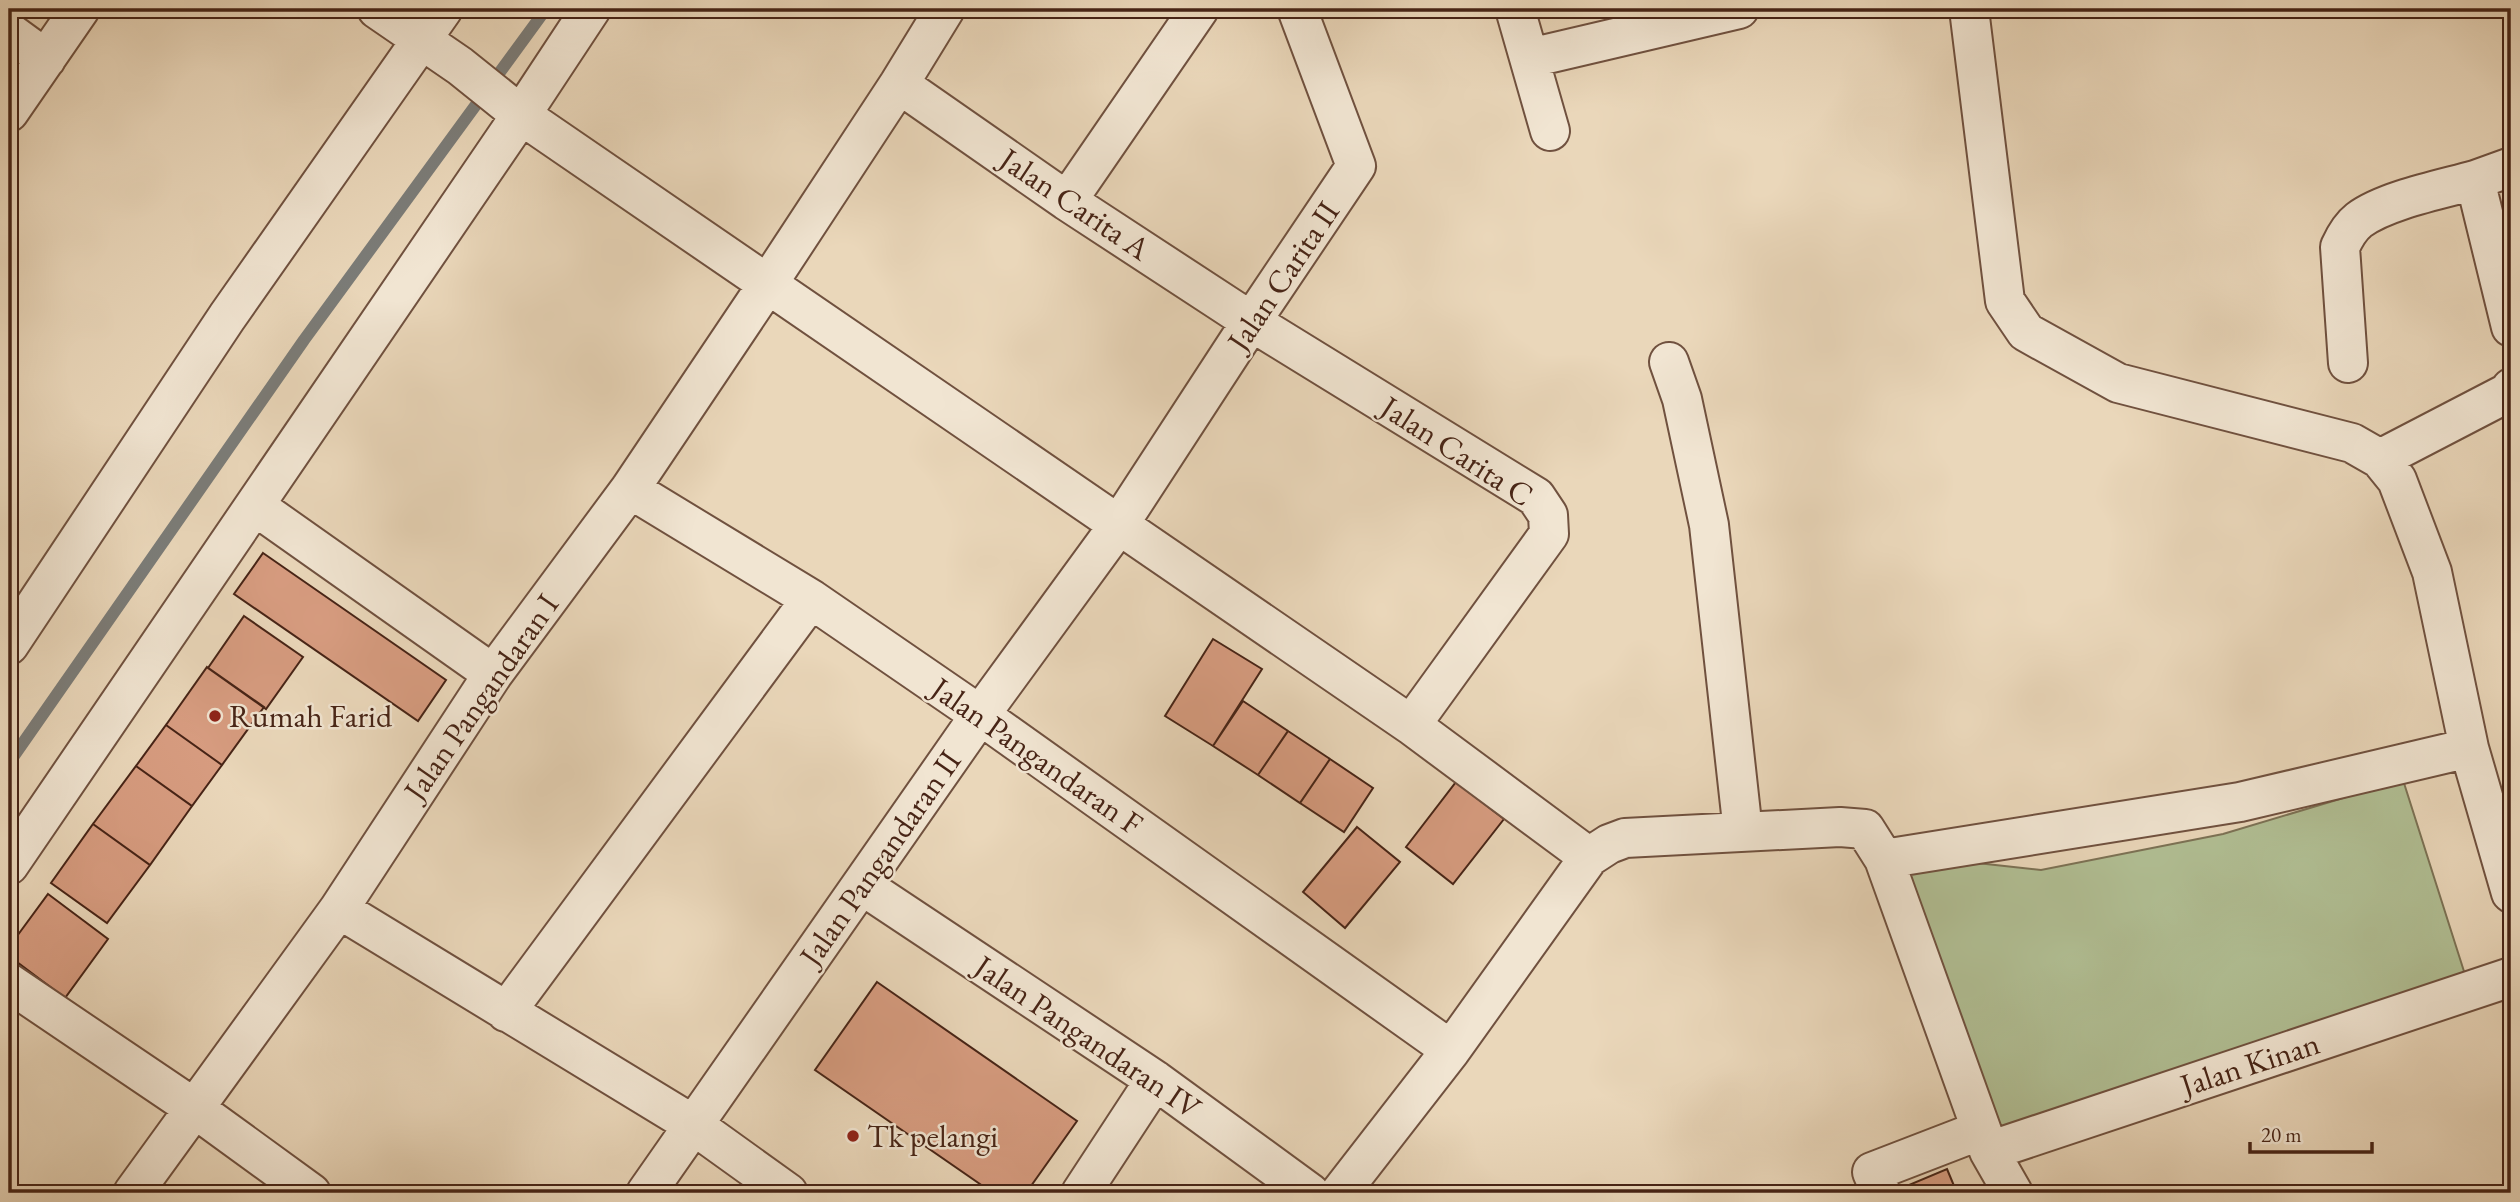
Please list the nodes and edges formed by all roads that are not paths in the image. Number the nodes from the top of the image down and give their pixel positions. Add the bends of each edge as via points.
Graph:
1 (80, 9) edge
2 (377, 9) edge
3 (591, 9) edge
4 (945, 9) edge
5 (1199, 9) edge
6 (1297, 9) edge
7 (1515, 9) edge
8 (1739, 9) edge
9 (1969, 9) edge
10 (432, 24) edge
11 (9, 32) edge
12 (1530, 58) junction
13 (46, 59) junction
14 (899, 85) junction
15 (510, 106) junction
16 (9, 112) edge
17 (1550, 131) dead end
18 (2511, 167) edge
19 (2475, 180) junction
20 (1067, 201) junction
21 (767, 285) junction
22 (1252, 322) junction
23 (2511, 327) edge
24 (1669, 362) dead end
25 (2348, 363) dead end
26 (2511, 388) edge
27 (2380, 459) junction
28 (630, 489) junction
29 (255, 506) junction
30 (1118, 526) junction
31 (811, 599) junction
32 (9, 645) edge
33 (492, 674) junction
34 (980, 715) junction
35 (1411, 725) junction
36 (2469, 748) junction
37 (1744, 832) junction
38 (1589, 857) junction
39 (1884, 859) junction
40 (9, 864) edge
41 (863, 886) junction
42 (2511, 893) edge
43 (339, 909) junction
44 (2511, 977) edge
45 (9, 983) edge
46 (506, 1012) junction
47 (1443, 1044) junction
48 (1155, 1080) junction
49 (194, 1108) junction
50 (692, 1125) junction
51 (1985, 1140) junction
52 (133, 1193) edge
53 (311, 1193) edge
54 (646, 1193) edge
55 (788, 1193) edge
56 (1081, 1193) edge
57 (1310, 1193) edge
58 (1340, 1193) edge
59 (1881, 1193) edge
60 (2013, 1193) edge

1 - 13 street
2 - 10 street
3 - 15 street
4 - 14 street, Jalan Pangandaran I
5 - 20 street
6 - 22 street, Jalan Carita II via 1356,166
7 - 12 street
8 - 12 street
9 - 27 street via 2005,301 2026,332 2118,383 2352,443
10 - 15 street via 460,66
10 - 32 street via 227,317
11 - 13 street
12 - 17 street
13 - 16 street
14 - 20 street, Jalan Carita A
14 - 21 street, Jalan Pangandaran I
15 - 21 street
15 - 29 street
18 - 19 street
19 - 23 street
19 - 25 street via 2388,205 2349,230 2340,247
20 - 22 street, Jalan Carita A
21 - 28 street, Jalan Pangandaran I
21 - 30 street
22 - 30 street, Jalan Carita II
22 - 35 street, Jalan Carita C via 1536,496 1548,515 1549,534
24 - 37 street via 1682,399 1709,525
26 - 27 street
27 - 36 street via 2397,480 2432,572
28 - 31 street, Jalan Pangandaran F
28 - 33 street, Jalan Pangandaran I
29 - 33 street
29 - 40 street
30 - 34 street, Jalan Pangandaran II
30 - 35 street
31 - 34 street, Jalan Pangandaran F
31 - 46 street
33 - 43 street, Jalan Pangandaran I
34 - 41 street, Jalan Pangandaran II
34 - 47 street, Jalan Pangandaran F
35 - 38 street
36 - 39 street via 2240,802
36 - 42 street
37 - 38 street via 1625,838
37 - 39 street via 1865,829
38 - 47 street
39 - 51 street
41 - 48 street, Jalan Pangandaran IV
41 - 50 street, Jalan Pangandaran II
43 - 46 street
43 - 49 street, Jalan Pangandaran I
44 - 51 street, Jalan Kinan
45 - 49 street
46 - 50 street
47 - 58 street
48 - 56 street
48 - 57 street, Jalan Pangandaran IV
49 - 52 street, Jalan Pangandaran I
49 - 53 street
50 - 54 street, Jalan Pangandaran II
50 - 55 street
51 - 59 street, Jalan Kinan via 1872,1172
51 - 60 street

